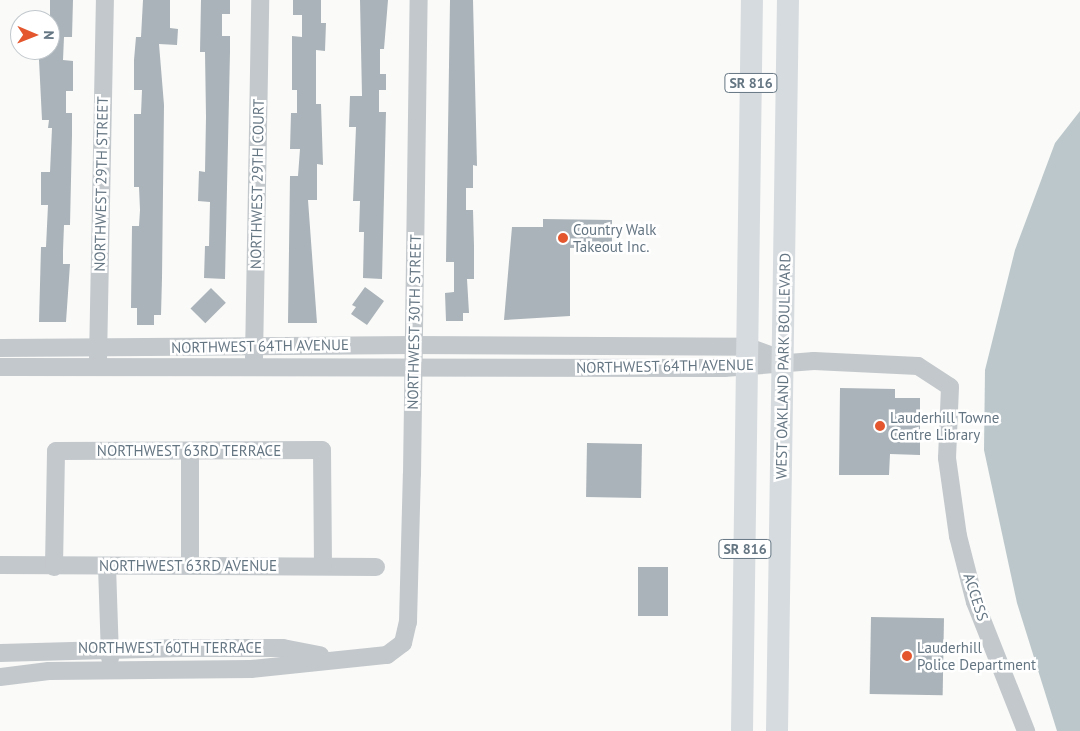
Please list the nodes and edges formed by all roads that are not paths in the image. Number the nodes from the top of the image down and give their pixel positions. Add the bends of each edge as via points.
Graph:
1 (105, 0) edge
2 (260, 0) edge
3 (419, 0) edge
4 (752, 0) edge
5 (788, 0) edge
6 (413, 344) junction
7 (254, 346) junction
8 (596, 346) junction
9 (621, 346) junction
10 (0, 348) edge
11 (99, 348) junction
12 (748, 358) junction
13 (784, 361) junction
14 (598, 366) junction
15 (0, 367) edge
16 (412, 367) junction
17 (569, 367) junction
18 (98, 368) junction
19 (254, 368) junction
20 (190, 452) junction
21 (947, 458) joint
22 (0, 565) edge
23 (190, 565) junction
24 (323, 565) junction
25 (107, 566) junction
26 (54, 567) junction
27 (376, 567) dead end
28 (403, 643) joint
29 (110, 647) junction
30 (180, 648) junction
31 (0, 653) edge
32 (340, 658) junction
33 (179, 669) junction
34 (110, 670) junction
35 (0, 677) edge
36 (742, 731) edge
37 (778, 731) edge
38 (1026, 731) edge

1 - 11 street, NORTHWEST 29TH STREET
2 - 7 street, NORTHWEST 29TH COURT
3 - 6 street, NORTHWEST 30TH STREET
4 - 12 main road, SR 816
5 - 13 main road, WEST OAKLAND PARK BOULEVARD / SR 816
6 - 7 street, NORTHWEST 64TH AVENUE
6 - 8 street, NORTHWEST 64TH AVENUE
6 - 16 street, NORTHWEST 30TH STREET
7 - 11 street, NORTHWEST 64TH AVENUE
7 - 19 street, NORTHWEST 29TH COURT
8 - 9 street, NORTHWEST 64TH AVENUE
8 - 17 street via 588,356
9 - 12 street, NORTHWEST 64TH AVENUE
9 - 14 street
10 - 11 street, NORTHWEST 64TH AVENUE
11 - 18 street, NORTHWEST 29TH STREET
12 - 13 street, NORTHWEST 64TH AVENUE
12 - 14 street, NORTHWEST 64TH AVENUE
12 - 36 main road, SR 816
13 - 21 street, NORTHWEST 64TH AVENUE via 918,366 950,387
13 - 37 main road, WEST OAKLAND PARK BOULEVARD / SR 816
14 - 17 street, NORTHWEST 64TH AVENUE
15 - 18 street, NORTHWEST 64TH AVENUE
16 - 17 street, NORTHWEST 64TH AVENUE
16 - 19 street, NORTHWEST 64TH AVENUE
16 - 28 street, NORTHWEST 30TH STREET via 408,622
18 - 19 street, NORTHWEST 64TH AVENUE
20 - 23 street
20 - 24 street, NORTHWEST 63RD TERRACE via 322,450
20 - 26 street, NORTHWEST 63RD TERRACE via 56,451
21 - 38 street, ACCESS via 958,536 975,602
22 - 26 street, NORTHWEST 63RD AVENUE
23 - 24 street, NORTHWEST 63RD AVENUE
23 - 25 street, NORTHWEST 63RD AVENUE
24 - 27 street, NORTHWEST 63RD AVENUE
25 - 26 street, NORTHWEST 63RD AVENUE
25 - 29 street
28 - 32 street, NORTHWEST 60TH TERRACE via 388,655
29 - 30 street, NORTHWEST 60TH TERRACE
29 - 31 street, NORTHWEST 60TH TERRACE
29 - 34 street
30 - 32 street, NORTHWEST 60TH TERRACE via 282,648
30 - 33 street
32 - 33 street, NORTHWEST 60TH TERRACE via 251,669
33 - 34 street, NORTHWEST 60TH TERRACE
34 - 35 street, NORTHWEST 60TH TERRACE via 49,671

